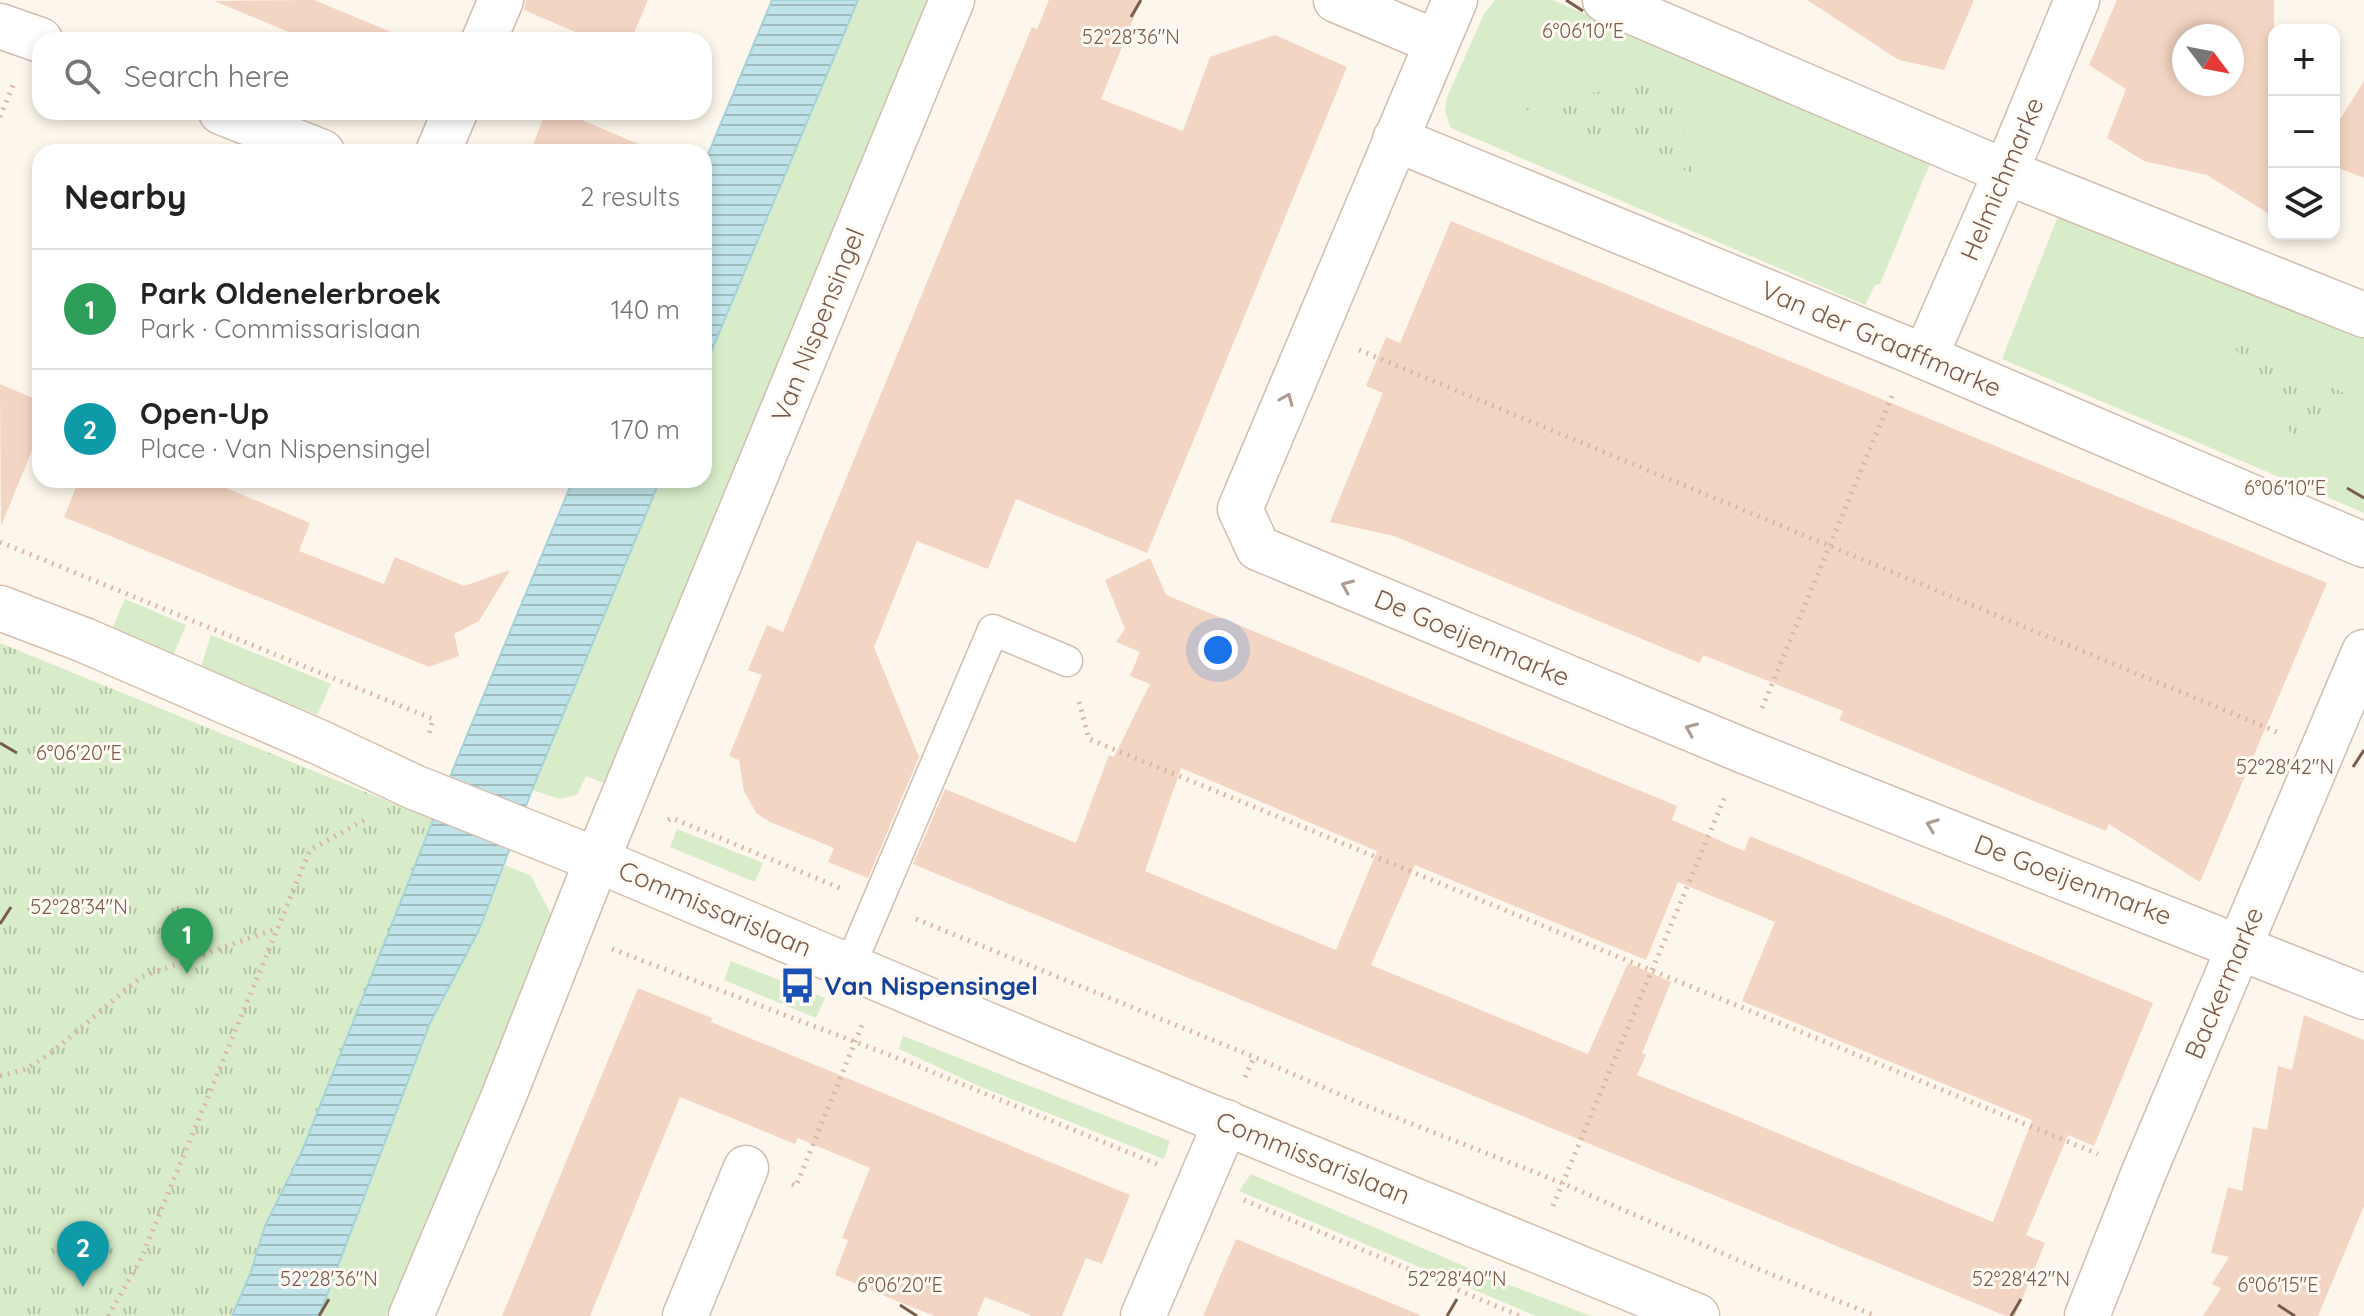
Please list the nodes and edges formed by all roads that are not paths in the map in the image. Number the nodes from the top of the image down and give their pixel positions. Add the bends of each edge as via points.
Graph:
1 (501, 0) edge
2 (952, 0) edge
3 (1336, 0) edge
4 (1455, 0) edge
5 (1605, 0) edge
6 (2077, 0) edge
7 (0, 26) edge
8 (487, 32) edge
9 (32, 37) edge
10 (1436, 42) junction
11 (241, 120) edge
12 (452, 120) edge
13 (1395, 139) junction
14 (302, 144) edge
15 (441, 144) edge
16 (2006, 172) junction
17 (2364, 315) edge
18 (1918, 354) junction
19 (2364, 545) edge
20 (0, 608) edge
21 (2364, 652) edge
22 (1067, 661) road end
23 (597, 860) junction
24 (2240, 946) junction
25 (866, 973) junction
26 (2364, 997) edge
27 (1226, 1122) junction
28 (746, 1168) road end
29 (411, 1316) edge
30 (685, 1316) edge
31 (1143, 1316) edge
32 (1697, 1316) edge
33 (2087, 1316) edge

1 - 8 street
2 - 23 street, Van Nispensingel
3 - 10 street
4 - 10 street, De Goeijenmarke
5 - 16 street
6 - 16 street, Helmichmarke
7 - 9 street
10 - 13 street, De Goeijenmarke
11 - 14 street
12 - 15 street
13 - 18 street, Van der Graaffmarke
24 -> 13 street, De Goeijenmarke via 1744,751 1258,548 1240,509
16 - 17 street
16 - 18 street, Helmichmarke
18 - 19 street, Van der Graaffmarke
20 - 23 street, Commissarislaan
21 - 24 street, Backermarke
22 - 25 lane via 993,630 876,902
23 - 25 street, Commissarislaan
23 - 29 street, Van Nispensingel
24 - 26 street, De Goeijenmarke
24 - 33 street, Backermarke
25 - 27 street, Commissarislaan
27 - 31 street
27 - 32 street, Commissarislaan
28 - 30 street

